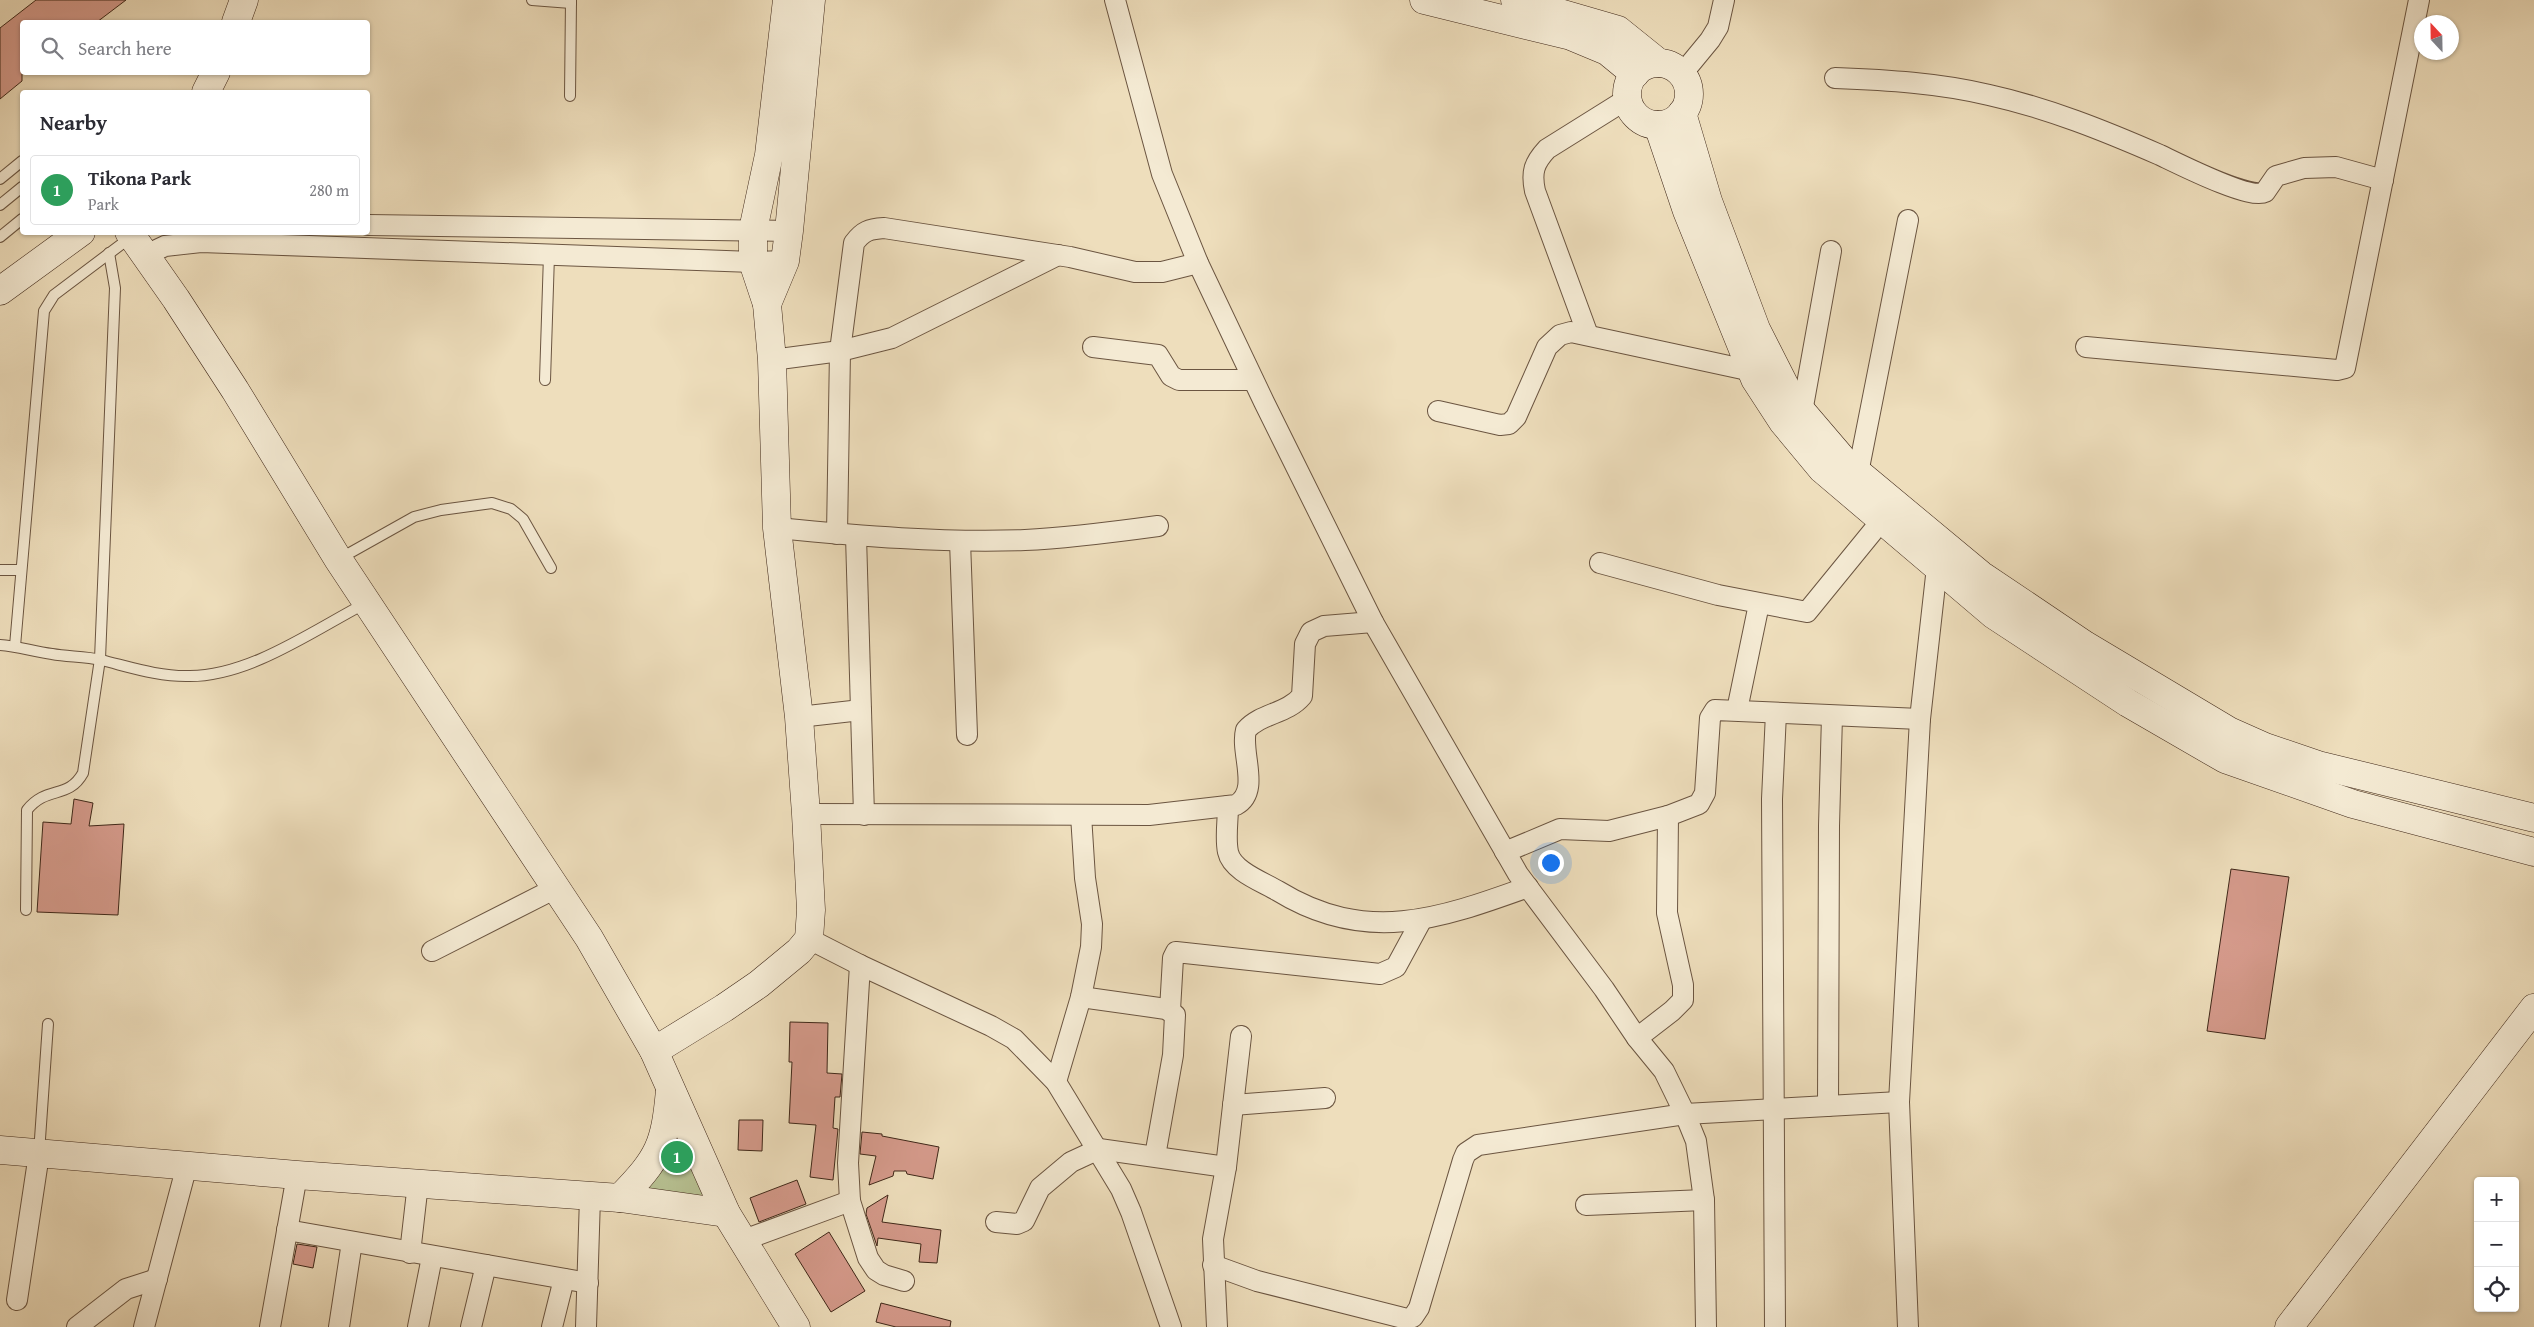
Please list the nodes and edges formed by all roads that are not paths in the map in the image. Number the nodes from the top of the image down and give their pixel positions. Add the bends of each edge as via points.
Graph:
1 (244, 0) edge
2 (532, 0) edge
3 (787, 0) edge
4 (811, 0) edge
5 (1115, 0) edge
6 (1424, 0) edge
7 (1515, 0) edge
8 (1724, 0) edge
9 (2419, 0) edge
10 (571, 1) edge
11 (237, 20) edge
12 (214, 75) edge
13 (1651, 77) junction
14 (1835, 78) dead end
15 (207, 90) edge
16 (570, 96) dead end
17 (1670, 119) junction
18 (20, 163) edge
19 (0, 179) edge
20 (2383, 180) junction
21 (20, 189) edge
22 (0, 205) edge
23 (1908, 220) dead end
24 (20, 222) edge
25 (370, 225) edge
26 (753, 230) junction
27 (789, 230) junction
28 (78, 235) edge
29 (0, 237) edge
30 (137, 239) edge
31 (1831, 251) dead end
32 (109, 253) junction
33 (549, 255) junction
34 (1058, 255) junction
35 (785, 261) junction
36 (753, 262) junction
37 (1198, 263) junction
38 (0, 291) edge
39 (767, 304) junction
40 (1588, 335) junction
41 (1092, 347) dead end
42 (2086, 347) dead end
43 (840, 351) junction
44 (772, 360) junction
45 (1752, 371) junction
46 (545, 380) dead end
47 (1253, 380) junction
48 (1438, 411) dead end
49 (1802, 412) junction
50 (1858, 472) junction
51 (1882, 520) junction
52 (1158, 526) dead end
53 (777, 528) junction
54 (846, 535) junction
55 (1939, 540) junction
56 (960, 541) junction
57 (338, 559) junction
58 (1600, 563) dead end
59 (551, 568) dead end
60 (1938, 568) junction
61 (0, 570) edge
62 (21, 570) junction
63 (367, 602) junction
64 (1759, 604) junction
65 (1373, 622) junction
66 (0, 645) edge
67 (15, 646) junction
68 (100, 659) junction
69 (861, 710) junction
70 (1737, 710) junction
71 (1776, 713) junction
72 (1832, 716) junction
73 (799, 717) junction
74 (1920, 718) junction
75 (967, 735) dead end
76 (2245, 738) junction
77 (2232, 761) junction
78 (1228, 806) junction
79 (806, 814) junction
80 (864, 815) junction
81 (1081, 815) junction
82 (1668, 816) junction
83 (2534, 818) edge
84 (1505, 852) junction
85 (2534, 852) edge
86 (1528, 887) junction
87 (556, 888) junction
88 (26, 910) dead end
89 (1422, 920) junction
90 (809, 939) junction
91 (432, 951) dead end
92 (860, 966) junction
93 (1082, 997) junction
94 (2534, 1008) edge
95 (1170, 1010) junction
96 (48, 1024) dead end
97 (1241, 1036) dead end
98 (1637, 1038) junction
99 (654, 1051) junction
100 (1056, 1082) junction
101 (670, 1089) junction
102 (1325, 1098) dead end
103 (1900, 1102) junction
104 (1233, 1105) junction
105 (1828, 1106) junction
106 (1773, 1110) junction
107 (1685, 1114) junction
108 (1099, 1149) junction
109 (0, 1150) edge
110 (39, 1154) junction
111 (1155, 1156) junction
112 (187, 1165) junction
113 (1226, 1166) junction
114 (297, 1175) junction
115 (418, 1183) junction
116 (590, 1197) junction
117 (620, 1198) junction
118 (1704, 1200) junction
119 (850, 1201) junction
120 (1586, 1204) dead end
121 (726, 1213) junction
122 (996, 1222) dead end
123 (287, 1230) junction
124 (741, 1241) junction
125 (352, 1242) junction
126 (410, 1253) junction
127 (432, 1257) junction
128 (486, 1265) junction
129 (1213, 1265) junction
130 (157, 1279) junction
131 (564, 1279) junction
132 (904, 1282) dead end
133 (588, 1283) junction
134 (17, 1300) dead end
135 (77, 1327) edge
136 (144, 1327) edge
137 (270, 1327) edge
138 (339, 1327) edge
139 (418, 1327) edge
140 (471, 1327) edge
141 (552, 1327) edge
142 (586, 1327) edge
143 (796, 1327) edge
144 (1171, 1327) edge
145 (1217, 1327) edge
146 (1706, 1327) edge
147 (1775, 1327) edge
148 (1908, 1327) edge
149 (2288, 1327) edge

1 - 11 street
2 - 10 lane
3 - 26 street via 769,155
4 - 27 street
5 - 37 street via 1162,174
6 - 13 street via 1571,36 1607,51
7 - 13 street via 1618,30
8 - 13 street via 1718,26 1710,40
9 - 20 street
10 - 16 lane
12 - 15 street
13 - 17 street via 1688,87 1689,97
13 - 17 street via 1634,114 1642,121
13 - 40 street via 1546,149 1532,169 1535,191
14 - 20 street via 1894,80 1989,95 2086,123 2256,195 2265,192 2281,173 2304,168 2323,166 2351,170
17 - 45 street via 1687,211
17 - 49 street via 1708,200 1756,329 1792,400
18 - 19 lane
20 - 42 street via 2345,368 2336,370
21 - 22 lane
23 - 50 street
24 - 29 lane
25 - 26 street
26 - 27 street
26 - 36 street
27 - 35 street
28 - 38 street
30 - 32 lane
30 - 33 street via 165,246 201,242
30 - 57 street via 235,390
31 - 49 street
32 - 62 lane via 54,295 44,311
32 - 68 lane via 115,288
33 - 36 street
33 - 46 lane
34 - 37 street via 1150,273
34 - 43 street via 892,338
34 - 43 street via 884,228 861,233 854,243
35 - 36 street
35 - 39 street
36 - 39 street
37 - 47 street
39 - 44 street
40 - 45 street
40 - 48 street via 1571,332 1553,339 1516,416 1509,424 1500,425
41 - 47 street via 1158,355 1172,376 1179,380
43 - 44 street
43 - 54 street
44 - 53 street
45 - 51 street via 1783,422 1822,469
47 - 65 street
49 - 50 street via 1845,462
50 - 55 street
51 - 60 street
51 - 64 street via 1807,612
52 - 56 street via 1069,537
53 - 54 street
53 - 73 street
54 - 56 street
54 - 69 street
55 - 60 street
55 - 76 street via 1981,575 2086,645
56 - 75 street
57 - 59 lane via 414,517 492,503 511,509 523,519
57 - 63 street
58 - 64 street
60 - 74 street
60 - 77 street via 1994,615 2128,703
61 - 62 lane
62 - 67 lane
63 - 68 lane via 246,666 211,675 140,671
63 - 87 street
64 - 70 street
65 - 78 street via 1324,626 1311,632 1305,644 1302,696 1246,730 1248,788 1242,801
65 - 84 street
66 - 67 lane
67 - 68 lane via 50,654
68 - 88 lane via 84,773 77,784 43,795 27,810
69 - 73 street
69 - 80 street
70 - 71 street
70 - 82 street via 1719,710 1711,714 1703,802
71 - 72 street
71 - 106 street via 1772,799
72 - 74 street
72 - 105 street
73 - 79 street
74 - 103 street
76 - 77 street
76 - 83 street via 2318,765
77 - 85 street via 2353,804
78 - 81 street via 1149,815
78 - 89 street via 1228,852 1231,858 1242,870 1297,903 1344,920
79 - 80 street
79 - 90 street via 811,910
80 - 81 street
81 - 93 street via 1084,871 1092,924
82 - 84 street via 1609,831 1560,830
82 - 98 street via 1667,913 1683,986 1683,1000
84 - 86 street
86 - 89 street via 1469,908
86 - 98 street
87 - 91 street
87 - 99 street via 589,938
89 - 95 street via 1396,967 1380,974 1176,952
90 - 92 street
90 - 99 street via 759,984
92 - 100 street via 1014,1039
92 - 119 street via 848,1163
93 - 95 street
93 - 100 street
94 - 149 street
95 - 111 street via 1176,1021 1173,1055
96 - 110 lane
97 - 104 street
98 - 107 street via 1664,1071
99 - 101 street
100 - 108 street
101 - 117 street via 667,1128 659,1151 645,1172
101 - 121 street
102 - 104 street
103 - 105 street
103 - 148 street
104 - 113 street
105 - 106 street
106 - 107 street
106 - 147 street
107 - 118 street via 1696,1140
107 - 129 street via 1491,1142 1471,1149 1463,1160 1419,1308 1413,1317 1407,1319 1257,1281
108 - 111 street
108 - 122 street via 1071,1162 1040,1188 1024,1220 1017,1224
108 - 144 street via 1131,1212
109 - 110 street
110 - 112 street
110 - 134 street
111 - 113 street
112 - 114 street
112 - 130 street
113 - 129 street via 1216,1212
114 - 115 street
114 - 123 street
115 - 116 street
115 - 126 street
116 - 117 street
116 - 133 street
117 - 121 street
118 - 120 street
118 - 146 street
119 - 124 street
119 - 132 street via 868,1258 876,1270
121 - 124 street
123 - 125 street
123 - 137 street
124 - 143 street
125 - 126 street
125 - 138 street
126 - 127 street
127 - 128 street
127 - 139 street
128 - 131 street
128 - 140 street
129 - 145 street
130 - 135 street via 126,1289
130 - 136 street
131 - 133 street
131 - 141 street
133 - 142 street

